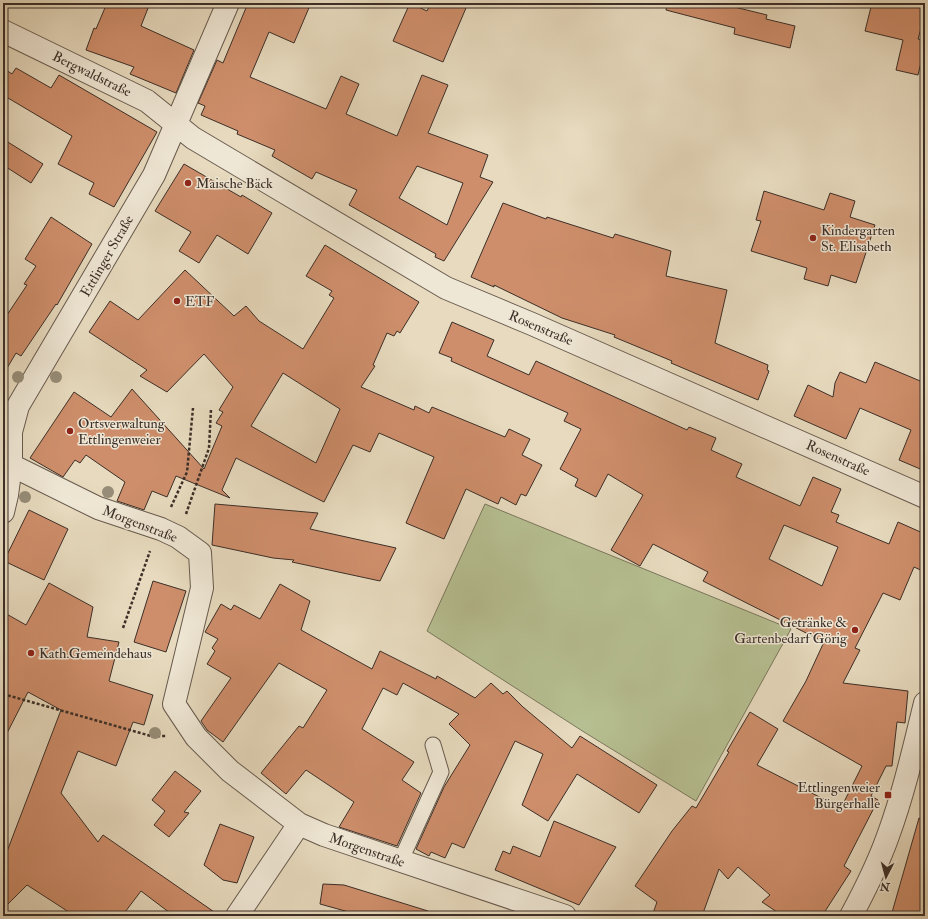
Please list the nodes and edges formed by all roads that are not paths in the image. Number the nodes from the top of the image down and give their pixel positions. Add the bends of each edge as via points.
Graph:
1 (228, 3) edge
2 (3, 31) edge
3 (176, 124) junction
4 (10, 404) edge
5 (11, 465) junction
6 (925, 497) edge
7 (3, 512) edge
8 (925, 703) edge
9 (433, 745) dead end
10 (299, 824) junction
11 (400, 862) junction
12 (237, 916) edge
13 (565, 916) edge
14 (851, 916) edge

1 - 3 street, Ettlinger Straße
2 - 3 street, Bergwaldstraße via 147,101
3 - 4 street, Ettlinger Straße via 154,175
3 - 6 street, Rosenstraße via 193,138 446,288
4 - 5 street, Ettlinger Straße
5 - 7 street, Ettlinger Straße
5 - 10 street, Morgenstraße via 98,508 161,529 178,537 200,553 202,588 174,704 196,737 230,771
8 - 14 street via 905,784 888,837
9 - 11 lane via 441,772
10 - 11 street, Morgenstraße
10 - 12 street
11 - 13 street, Morgenstraße

